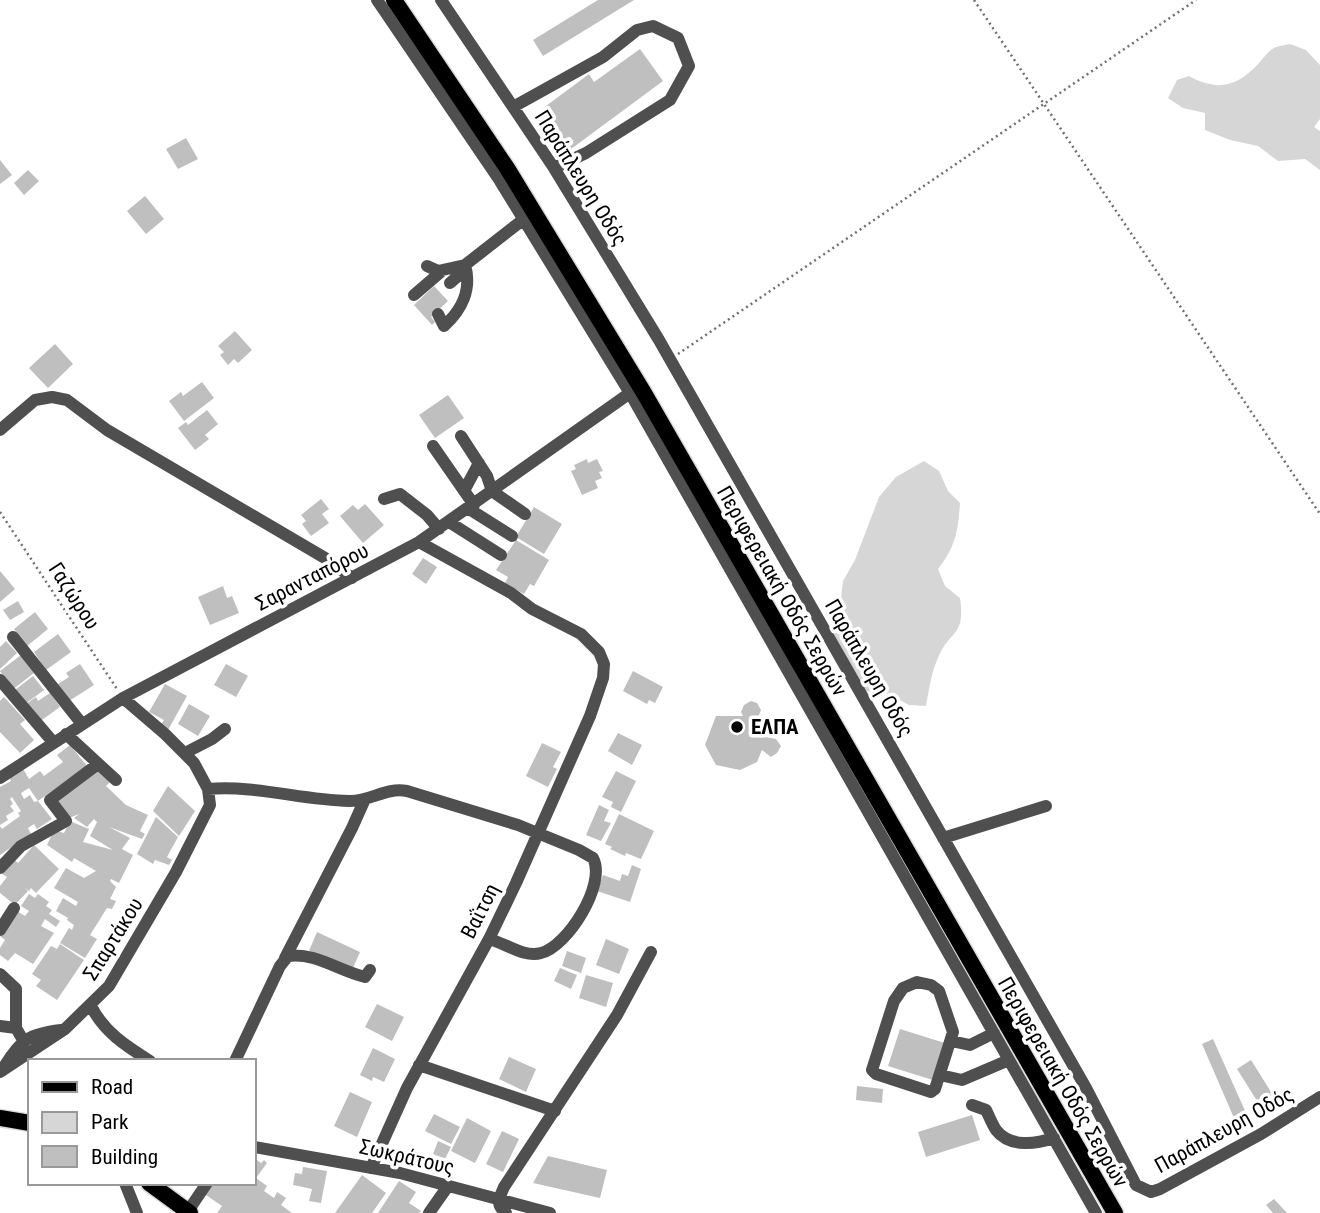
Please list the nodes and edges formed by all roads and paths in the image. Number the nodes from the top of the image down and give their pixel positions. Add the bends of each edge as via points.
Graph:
1 (377, 0) edge
2 (394, 0) edge
3 (441, 0) edge
4 (974, 0) edge
5 (1196, 0) edge
6 (1044, 103) junction
7 (513, 107) junction
8 (554, 168) junction
9 (524, 219) junction
10 (427, 266) dead end
11 (465, 267) junction
12 (443, 270) junction
13 (450, 283) dead end
14 (414, 295) dead end
15 (438, 314) dead end
16 (670, 359) junction
17 (631, 393) junction
18 (0, 430) edge
19 (461, 436) dead end
20 (433, 446) dead end
21 (479, 463) junction
22 (465, 489) junction
23 (492, 491) junction
24 (384, 499) dead end
25 (471, 507) junction
26 (0, 512) edge
27 (525, 514) dead end
28 (1320, 514) edge
29 (444, 525) junction
30 (512, 537) dead end
31 (419, 542) junction
32 (501, 555) dead end
33 (352, 578) junction
34 (13, 637) dead end
35 (0, 680) edge
36 (122, 698) junction
37 (82, 724) junction
38 (225, 729) dead end
39 (66, 734) junction
40 (53, 742) junction
41 (185, 752) junction
42 (98, 764) junction
43 (0, 778) edge
44 (116, 780) dead end
45 (208, 789) junction
46 (365, 800) junction
47 (1046, 806) dead end
48 (538, 833) junction
49 (943, 838) junction
50 (0, 868) edge
51 (14, 908) dead end
52 (0, 930) edge
53 (489, 939) junction
54 (651, 953) dead end
55 (285, 958) junction
56 (370, 970) dead end
57 (0, 974) edge
58 (91, 1006) junction
59 (0, 1026) edge
60 (16, 1028) junction
61 (65, 1030) junction
62 (994, 1033) junction
63 (23, 1040) junction
64 (951, 1041) junction
65 (147, 1059) edge
66 (236, 1059) edge
67 (1009, 1060) junction
68 (419, 1065) junction
69 (1, 1071) edge
70 (940, 1075) junction
71 (1320, 1097) edge
72 (972, 1105) dead end
73 (555, 1111) junction
74 (0, 1118) edge
75 (28, 1123) edge
76 (1054, 1138) junction
77 (256, 1147) edge
78 (371, 1168) junction
79 (126, 1185) edge
80 (152, 1185) edge
81 (206, 1185) edge
82 (448, 1186) junction
83 (499, 1200) junction
84 (434, 1211) edge
85 (189, 1212) edge
86 (138, 1213) edge
87 (506, 1213) edge
88 (550, 1213) edge
89 (1096, 1213) edge
90 (1115, 1213) edge

1 - 9 street
2 - 90 main road, Περιφερειακή Οδός Σερρών via 506,168 644,393
3 - 7 street, Παράπλευρη Οδός
4 - 6 path
5 - 6 path
6 - 16 path
6 - 28 path
7 - 8 street, Παράπλευρη Οδός
7 - 8 street via 603,57 636,30 653,26 678,38 689,66 670,100
8 - 16 street, Παράπλευρη Οδός
9 - 11 street
9 - 17 street
10 - 12 street
11 - 12 street
11 - 13 street
11 - 15 street via 463,305 444,326
12 - 14 street
16 - 49 street, Παράπλευρη Οδός
17 - 23 street, Σαρανταπόρου
17 - 62 street
18 - 33 street via 35,400 67,400 107,430
19 - 21 street
20 - 22 street
21 - 22 street
21 - 23 street
22 - 25 street
23 - 25 street, Σαρανταπόρου
23 - 27 street
24 - 29 street via 400,494
25 - 29 street, Σαρανταπόρου
25 - 30 street
26 - 36 path, Γαζώρου
29 - 31 street, Σαρανταπόρου
29 - 32 street
31 - 33 street, Σαρανταπόρου
31 - 48 street, Βαΐτση via 581,634 604,664 600,692
33 - 36 street, Σαρανταπόρου
34 - 37 street
35 - 40 street
36 - 37 street, Σαρανταπόρου
36 - 41 street
37 - 39 street, Σαρανταπόρου
38 - 41 street
39 - 40 street, Σαρανταπόρου
39 - 42 street
40 - 43 street, Σαρανταπόρου
41 - 45 street
42 - 44 street
42 - 50 street via 50,800 66,821 21,846
45 - 46 street
45 - 58 street, Σπαρτάκου via 210,805 202,824 116,977
46 - 48 street via 388,790 407,791
46 - 55 street
47 - 49 street
48 - 53 street, Βαΐτση
48 - 53 street via 579,849 596,863 588,901 560,943 542,953 520,952
49 - 71 street, Παράπλευρη Οδός via 1139,1188 1160,1189
51 - 52 street
53 - 68 street, Βαΐτση
54 - 73 street
55 - 56 street via 316,958 365,977
55 - 66 street
57 - 60 street via 16,989
58 - 61 street, Σπαρτάκου
58 - 65 street via 99,1022
59 - 60 street
60 - 63 street
61 - 63 street via 39,1032
61 - 69 street, Σπαρτάκου
62 - 64 street via 970,1045
62 - 67 street
63 - 69 street
64 - 70 street
64 - 70 street via 953,1030 939,991 924,982 903,988 894,1001 872,1070 928,1092 935,1089
67 - 70 street via 962,1080
67 - 76 street
68 - 73 street
68 - 78 street, Βαΐτση
72 - 76 street via 986,1110 998,1132 1012,1141 1035,1143
73 - 83 street
74 - 75 main road
76 - 89 street
77 - 78 street, Σωκράτους
78 - 82 street, Σωκράτους
79 - 86 street
80 - 85 main road
81 - 85 street
82 - 83 street, Σωκράτους
82 - 84 street
83 - 87 street
83 - 88 street, Σωκράτους

